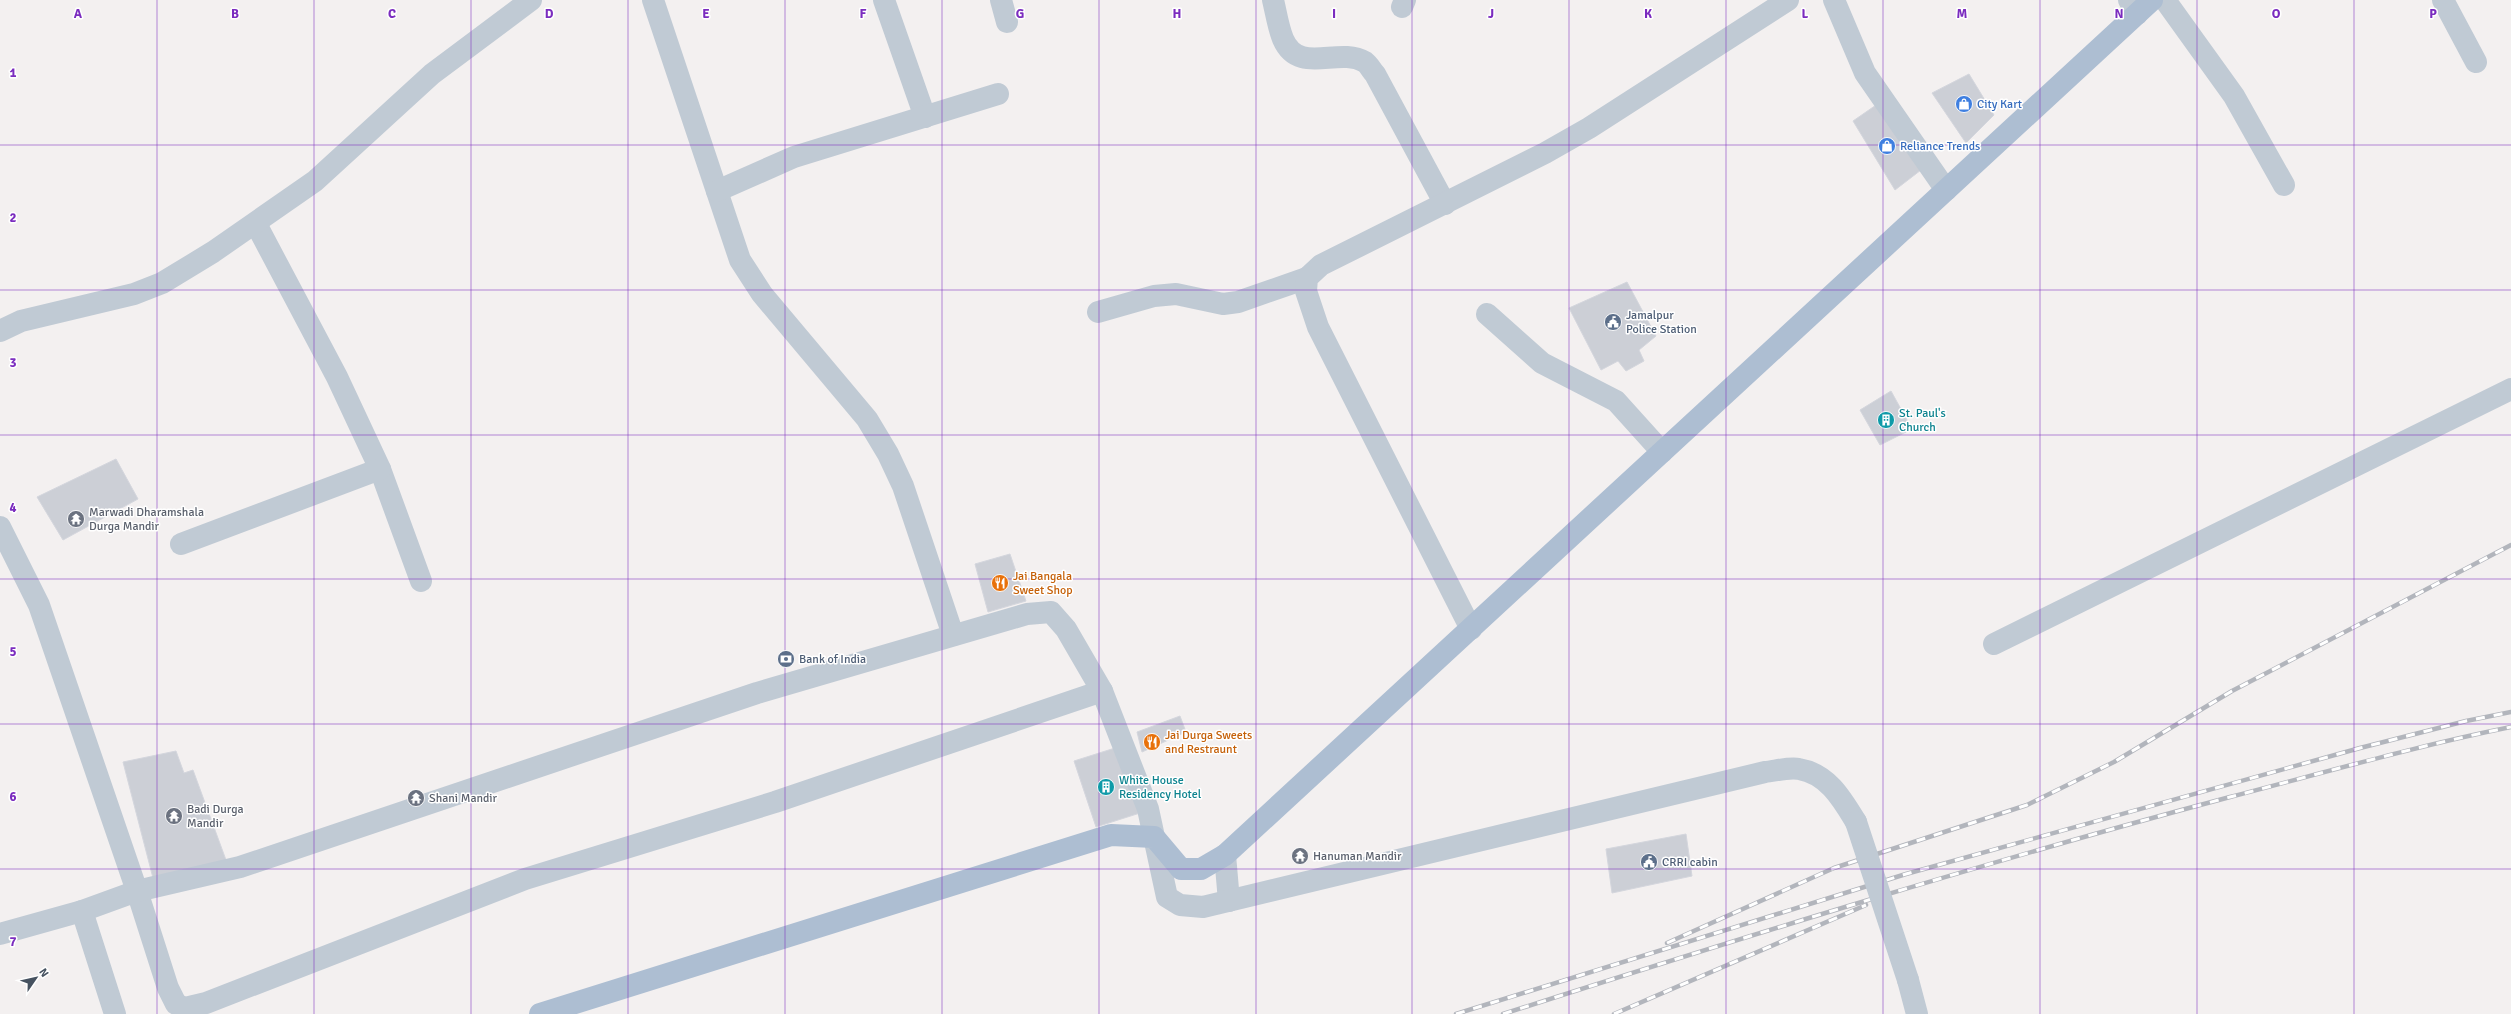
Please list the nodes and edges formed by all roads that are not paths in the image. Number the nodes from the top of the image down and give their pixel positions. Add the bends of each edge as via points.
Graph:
1 (531, 0) edge
2 (653, 0) edge
3 (884, 0) edge
4 (1001, 0) edge
5 (1273, 0) edge
6 (1788, 0) edge
7 (1834, 0) edge
8 (2165, 0) edge
9 (2443, 0) edge
10 (2139, 5) edge
11 (1007, 22) dead end
12 (2476, 62) dead end
13 (998, 94) dead end
14 (925, 117) junction
15 (2284, 185) dead end
16 (1946, 190) junction
17 (717, 191) junction
18 (1445, 204) junction
19 (256, 224) junction
20 (1307, 278) junction
21 (1098, 312) dead end
22 (1487, 314) dead end
23 (0, 331) edge
24 (2511, 389) edge
25 (1662, 452) junction
26 (380, 469) junction
27 (0, 527) edge
28 (181, 544) dead end
29 (421, 581) dead end
30 (1471, 629) junction
31 (953, 635) junction
32 (1994, 644) dead end
33 (1102, 691) junction
34 (1154, 837) junction
35 (1225, 855) junction
36 (137, 891) junction
37 (1230, 901) junction
38 (82, 911) junction
39 (0, 934) edge
40 (115, 1014) edge
41 (540, 1014) edge
42 (1917, 1014) edge

1 - 19 street via 432,74 315,181
2 - 17 street
3 - 14 street
4 - 11 street
5 - 18 street via 1283,39 1292,53 1306,60 1350,57 1366,63 1375,74
6 - 18 street via 1589,128
7 - 16 street via 1865,73
8 - 15 street via 2234,96
9 - 12 street
10 - 16 main road
13 - 14 street
14 - 17 street via 794,157
16 - 25 main road
17 - 31 street via 744,266 762,294 867,419 888,454 903,486
18 - 20 street via 1321,265
19 - 23 street via 162,283 134,294 21,321
19 - 26 street via 337,377
20 - 21 street via 1238,302 1223,304 1176,294 1154,296
20 - 30 street via 1306,291 1318,327
22 - 25 street via 1542,363 1616,400
24 - 32 street
25 - 30 main road
26 - 28 street
26 - 29 street
27 - 36 street via 38,605
30 - 35 main road
31 - 33 street via 1026,614 1051,612 1066,629
31 - 36 street via 757,692 240,867
33 - 34 street via 1148,809
33 - 36 street via 775,802 525,879 206,1003 185,1008 176,1004 168,988
34 - 35 main road via 1181,869 1201,869
34 - 37 street via 1167,897 1180,905 1203,907
34 - 41 main road via 1110,835
35 - 37 street
36 - 38 street
37 - 42 street, bridge via 1765,772 1798,768 1818,775 1840,794 1856,822
38 - 39 street
38 - 40 street

